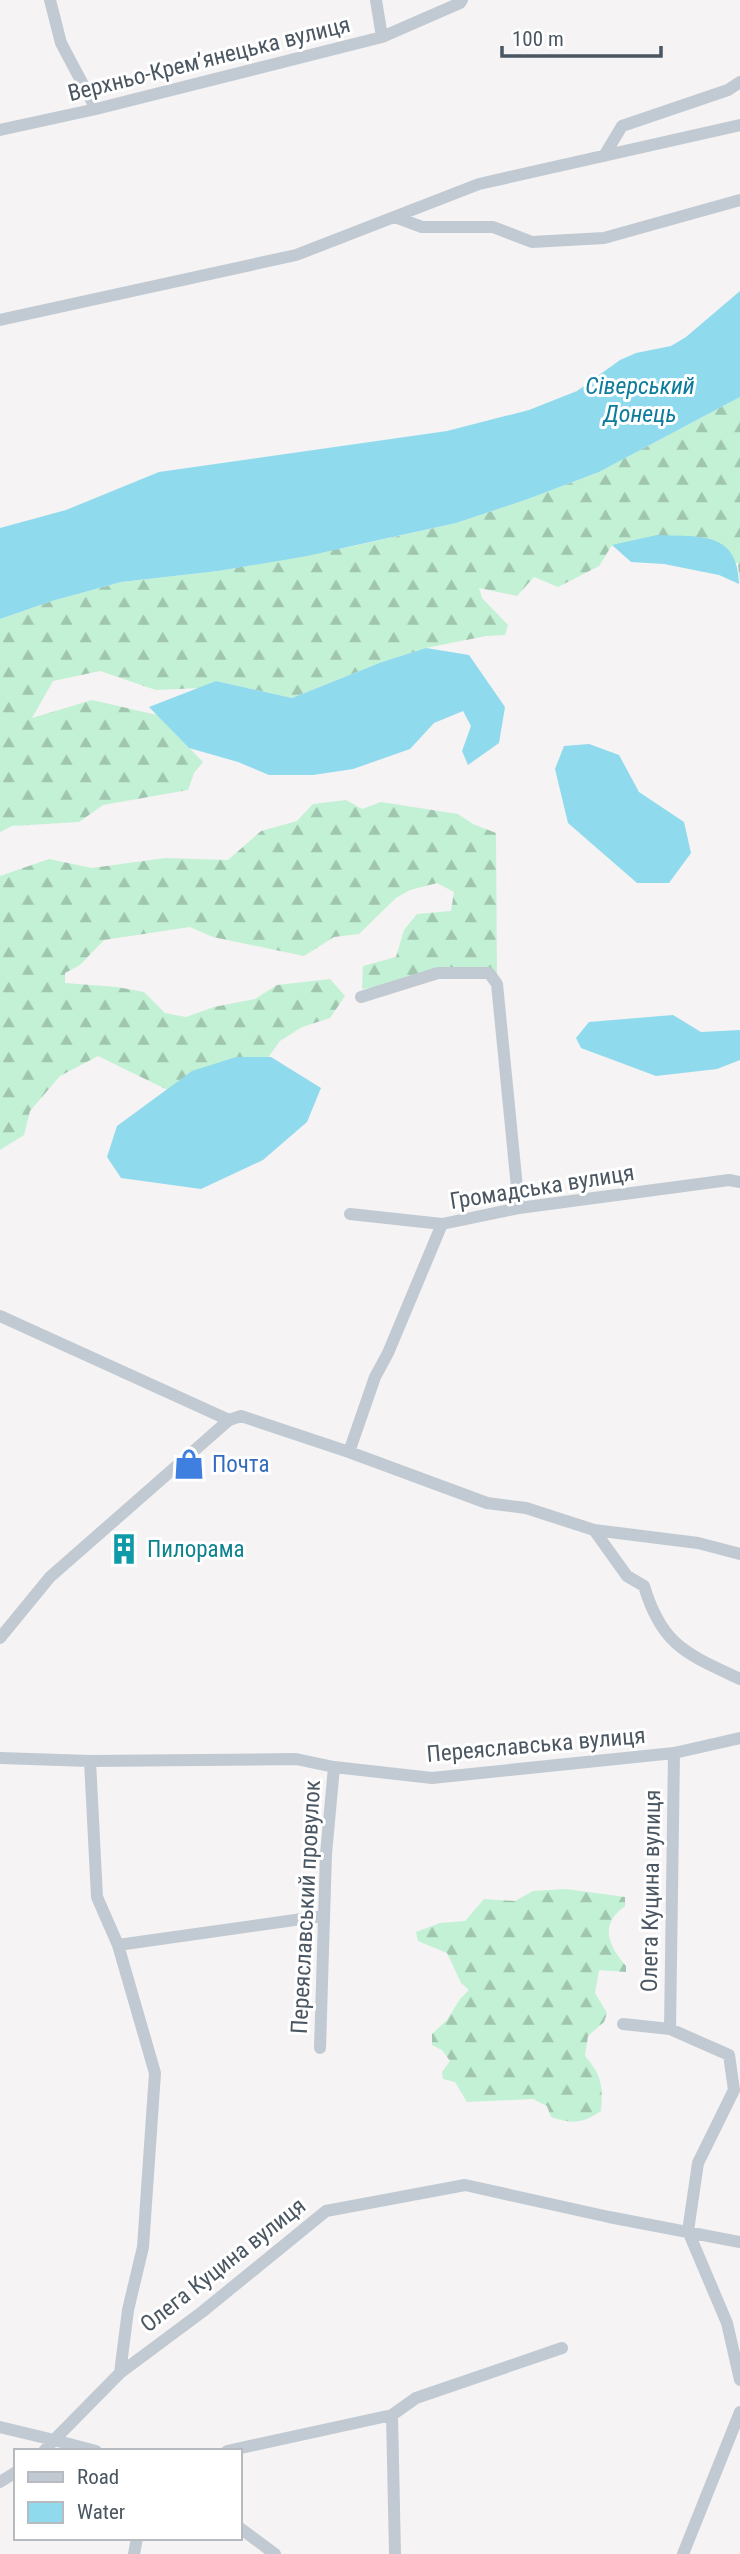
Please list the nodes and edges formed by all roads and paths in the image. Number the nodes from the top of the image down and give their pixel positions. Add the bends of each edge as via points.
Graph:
1 (50, 0) edge
2 (376, 0) edge
3 (462, 0) edge
4 (382, 37) junction
5 (740, 82) edge
6 (96, 109) junction
7 (740, 125) edge
8 (0, 130) edge
9 (604, 156) junction
10 (740, 201) edge
11 (395, 217) junction
12 (0, 320) edge
13 (361, 997) dead end
14 (740, 1182) edge
15 (519, 1208) junction
16 (350, 1214) dead end
17 (442, 1224) junction
18 (0, 1316) edge
19 (229, 1420) junction
20 (349, 1452) junction
21 (594, 1530) junction
22 (740, 1554) edge
23 (0, 1638) edge
24 (740, 1679) edge
25 (740, 1739) edge
26 (674, 1753) junction
27 (0, 1758) edge
28 (90, 1761) junction
29 (334, 1767) junction
30 (323, 1916) junction
31 (118, 1945) junction
32 (623, 2024) dead end
33 (670, 2029) junction
34 (320, 2049) dead end
35 (688, 2231) junction
36 (740, 2242) edge
37 (727, 2323) junction
38 (740, 2330) edge
39 (562, 2348) dead end
40 (120, 2373) junction
41 (740, 2380) edge
42 (740, 2412) edge
43 (392, 2415) junction
44 (0, 2427) edge
45 (54, 2440) junction
46 (46, 2449) edge
47 (88, 2449) edge
48 (236, 2449) edge
49 (242, 2529) edge
50 (275, 2554) edge
51 (396, 2554) edge
52 (683, 2554) edge

1 - 6 street via 61,43
2 - 4 street
3 - 4 street, Верхньо-Крем’янецька вулиця
4 - 6 street, Верхньо-Крем’янецька вулиця
5 - 9 street via 622,126
6 - 8 street, Верхньо-Крем’янецька вулиця
7 - 9 street
9 - 11 street via 479,184
10 - 11 street via 604,238 532,242 493,227 422,228
11 - 12 street via 296,255
13 - 15 street via 438,973 489,973 497,984
14 - 15 street, Громадська вулиця
15 - 17 street, Громадська вулиця
16 - 17 street, Громадська вулиця
17 - 20 street via 375,1377
18 - 19 street
19 - 20 street via 241,1416
19 - 23 street via 50,1577
20 - 21 street via 487,1503 526,1508
21 - 22 street via 698,1543
21 - 24 street via 627,1576 644,1586 662,1630 674,1643
25 - 26 street, Переяславська вулиця
26 - 29 street, Переяславська вулиця via 432,1778
26 - 33 street, Олега Куцина вулиця
27 - 28 street, Переяславська вулиця
28 - 29 street, Переяславська вулиця via 296,1759
28 - 31 street via 97,1897
29 - 30 street, Переяславський провулок
30 - 31 street
30 - 34 street, Переяславський провулок
31 - 40 street via 155,2073 143,2247
32 - 33 street, Олега Куцина вулиця
33 - 35 street, Олега Куцина вулиця via 729,2055 734,2090 698,2163
35 - 36 street, Олега Куцина вулиця
35 - 37 street
35 - 40 street, Олега Куцина вулиця via 465,2185 326,2211
37 - 38 street
37 - 41 street
39 - 43 street via 416,2398
40 - 45 street, Олега Куцина вулиця
42 - 52 street
43 - 48 street
43 - 51 street
44 - 45 street
45 - 46 street, Олега Куцина вулиця
45 - 47 street
49 - 50 street

